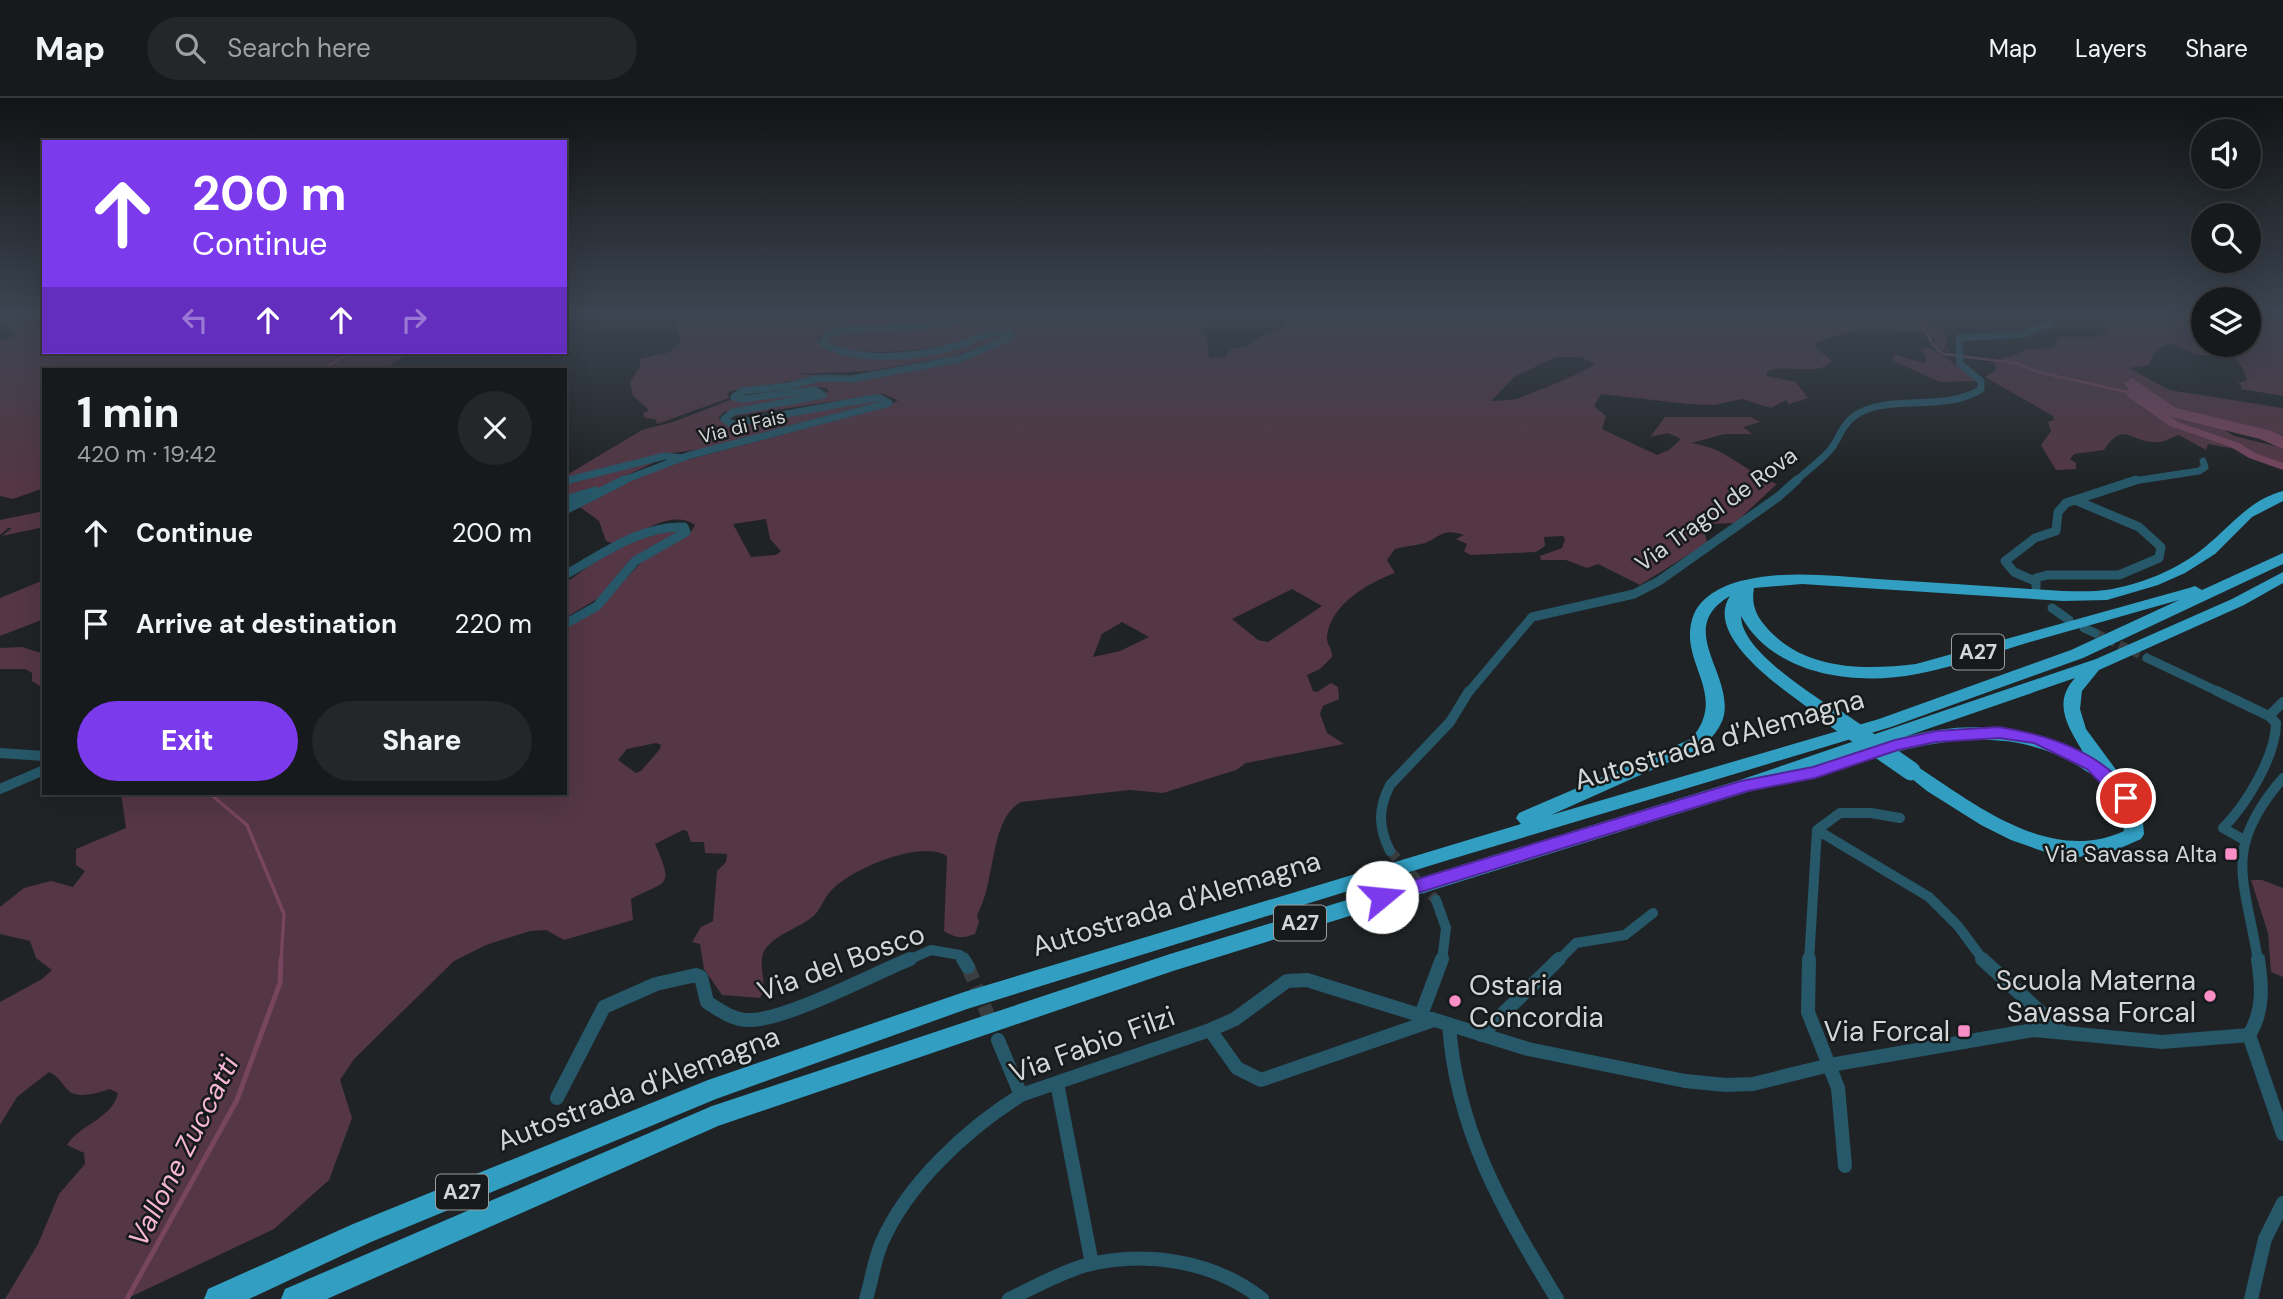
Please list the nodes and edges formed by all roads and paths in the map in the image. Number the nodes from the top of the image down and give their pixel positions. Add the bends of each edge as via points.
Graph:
1 (902, 370) edge
2 (1967, 370) edge
3 (683, 458) junction
4 (2203, 461) dead end
5 (567, 480) edge
6 (603, 491) junction
7 (2283, 495) edge
8 (2075, 499) junction
9 (567, 500) edge
10 (567, 509) edge
11 (2283, 558) edge
12 (567, 574) edge
13 (2252, 575) junction
14 (2283, 577) edge
15 (1748, 584) junction
16 (2052, 608) dead end
17 (2069, 620) dead end
18 (567, 623) edge
19 (2084, 628) dead end
20 (2095, 633) tunnel mouth
21 (2147, 658) tunnel mouth
22 (2102, 663) junction
23 (2283, 702) edge
24 (2269, 716) junction
25 (0, 753) edge
26 (42, 756) edge
27 (42, 771) edge
28 (2283, 778) edge
29 (1747, 785) junction
30 (0, 789) edge
31 (2121, 791) junction
32 (1900, 818) dead end
33 (1817, 830) junction
34 (2246, 841) junction
35 (1390, 851) tunnel mouth
36 (1439, 855) junction
37 (1436, 900) tunnel mouth
38 (1653, 913) dead end
39 (968, 967) tunnel mouth
40 (1421, 1015) junction
41 (1442, 1022) junction
42 (1210, 1030) junction
43 (2060, 1030) junction
44 (1481, 1035) junction
45 (2249, 1035) junction
46 (998, 1041) dead end
47 (1830, 1065) junction
48 (1057, 1083) junction
49 (1021, 1095) junction
50 (556, 1098) dead end
51 (2283, 1134) edge
52 (1845, 1166) dead end
53 (2283, 1203) edge
54 (1092, 1264) junction
55 (218, 1299) edge
56 (295, 1299) edge
57 (866, 1299) edge
58 (1009, 1299) edge
59 (1262, 1299) edge
60 (1557, 1299) edge
61 (2251, 1299) edge

1 - 3 street, Via di Fais via 743,391 734,397 816,390 823,395 733,412 724,419 732,424 868,399 889,403
2 - 35 street, Via Tragol de Rova via 1981,381 1982,388 1972,395 1857,414 1842,427 1831,449 1778,497 1658,581 1634,594 1532,617 1469,691 1450,722 1390,785 1378,821
3 - 5 street via 665,456
3 - 6 street, Via di Fais
4 - 8 street via 2205,467 2199,471 2129,481
6 - 9 street
6 - 10 street, Via di Fais
7 - 15 highway, A27 via 2247,514 2210,551 2180,570 2107,595 1802,579
8 - 8 street via 2058,512 2056,531 2035,538 2005,561 2014,572 2036,584 2047,575 2119,575 2159,558 2161,547 2148,532
11 - 13 highway, Autostrada d'Alemagna / A27
12 - 18 street via 655,530 676,525 686,531 635,561 597,606
13 - 15 highway, A27 via 1917,669 1872,673 1827,668 1778,648 1750,618 1745,603
13 - 36 highway, Autostrada d'Alemagna / A27 via 2077,654 1885,723
14 - 22 highway, Autostrada d'Alemagna / A27
15 - 31 highway, A27, bridge via 1738,594 1733,611 1743,643 1762,664 1910,771 1987,820 2036,841 2106,848 2134,834 2132,810
15 - 36 highway, A27 via 1721,593 1707,603 1699,617 1699,648 1715,694 1715,709 1711,726 1697,743
16 - 17 street
19 - 20 street
21 - 24 street
22 - 29 highway, Autostrada d'Alemagna / A27
22 - 31 highway, A27 via 2076,682 2070,707 2077,727
23 - 24 street
24 - 34 street via 2276,723 2276,739 2241,810 2223,828
25 - 26 street
27 - 30 street
28 - 34 street via 2269,793
29 - 31 highway, A27 via 1815,772 1926,739 1999,733 2058,746 2093,765
29 - 56 highway, Autostrada d'Alemagna / A27 via 1170,963 712,1117
32 - 33 street via 1840,813
33 - 43 street via 1929,897 1983,960
33 - 47 street via 1808,1012
34 - 45 street via 2241,853 2263,954 2265,1003 2255,1031
36 - 55 highway, Autostrada d'Alemagna / A27 via 964,1001 708,1091 362,1233
37 - 40 street via 1445,914 1447,942
38 - 44 street via 1625,935 1576,943
39 - 50 street, Via del Bosco via 960,955 931,950 784,1012 752,1020 732,1018 707,1002 701,977 696,975 656,984 604,1007
40 - 41 street
40 - 42 street, Via Fabio Filzi via 1298,979 1287,981 1235,1019
41 - 42 street via 1261,1080 1248,1079 1238,1071
41 - 44 street
41 - 60 street via 1452,1069 1489,1182
42 - 48 street, Via Fabio Filzi
43 - 45 street via 2162,1042
43 - 47 street via 1978,1038
44 - 47 street via 1528,1049 1726,1085 1753,1084
45 - 51 street
46 - 49 street
47 - 52 street via 1838,1088
48 - 49 street, Via Fabio Filzi
48 - 54 street
49 - 57 street, Via Fabio Filzi via 977,1124 913,1196 882,1241
53 - 61 street via 2265,1239
54 - 58 street
54 - 59 street via 1166,1260 1208,1269 1252,1289

